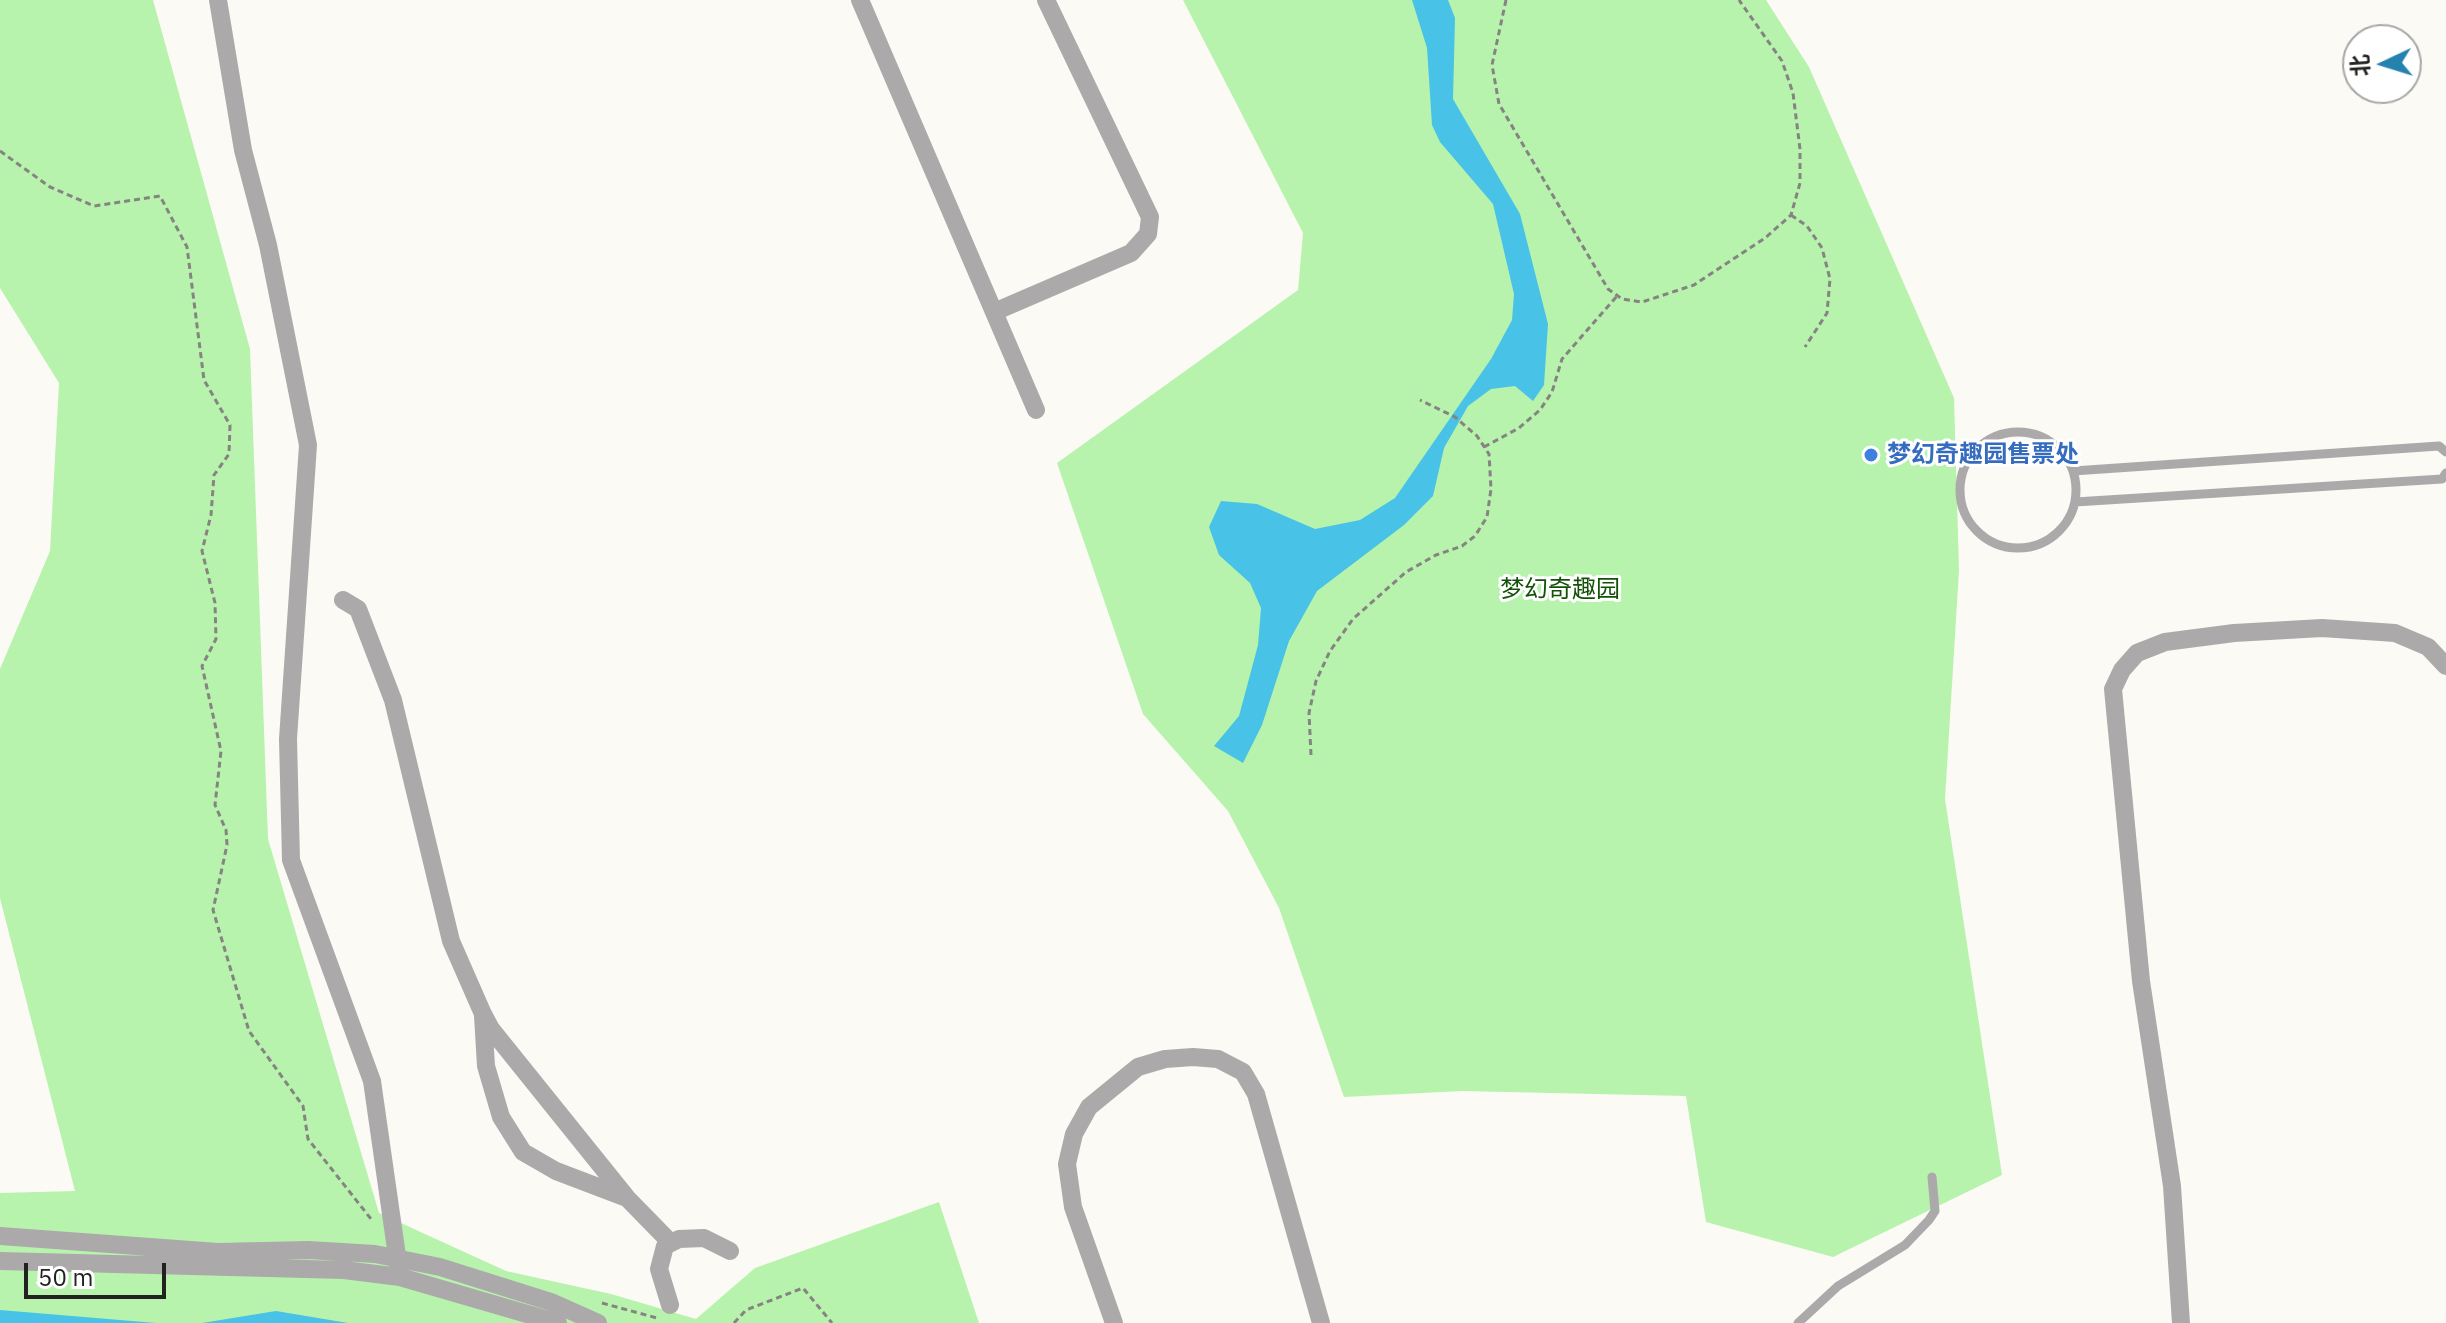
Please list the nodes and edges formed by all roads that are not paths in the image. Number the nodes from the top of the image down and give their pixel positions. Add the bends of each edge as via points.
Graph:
1 (218, 0) edge
2 (860, 0) edge
3 (1046, 0) edge
4 (994, 312) junction
5 (1036, 410) dead end
6 (2446, 452) edge
7 (2073, 471) junction
8 (2446, 473) edge
9 (2075, 502) junction
10 (343, 600) dead end
11 (2446, 666) edge
12 (483, 1014) junction
13 (1932, 1177) dead end
14 (627, 1198) junction
15 (0, 1236) edge
16 (671, 1243) junction
17 (730, 1251) dead end
18 (0, 1261) edge
19 (398, 1268) junction
20 (670, 1305) dead end
21 (558, 1323) edge
22 (598, 1323) edge
23 (1114, 1323) edge
24 (1321, 1323) edge
25 (1798, 1323) edge
26 (2181, 1323) edge

1 - 19 street via 243,150 308,445 288,739 291,860 372,1081
2 - 4 street
3 - 4 street via 1150,217 1148,234 1131,253
4 - 5 street
6 - 7 lane via 2439,446
7 - 9 lane
7 - 9 lane via 2051,442 2034,434 2006,433 1981,445 1969,459 1960,495 1975,529 2006,547 2042,544 2069,519
8 - 9 lane via 2442,479
10 - 12 street via 358,609 393,700 451,941
11 - 26 street via 2428,647 2395,633 2322,628 2234,633 2165,642 2137,653 2113,689 2141,981 2172,1186
12 - 14 street
12 - 14 street via 486,1066 501,1117 523,1152 556,1171
13 - 25 lane via 1935,1211 1929,1220 1905,1245 1838,1286
14 - 16 street
15 - 19 street via 218,1252 308,1250
16 - 17 street via 704,1238
16 - 20 street via 665,1246 659,1269
18 - 19 street
19 - 21 street
19 - 22 street via 440,1267 551,1302
23 - 24 street via 1073,1207 1067,1164 1074,1134 1089,1107 1138,1067 1193,1057 1218,1059 1243,1072 1256,1094

